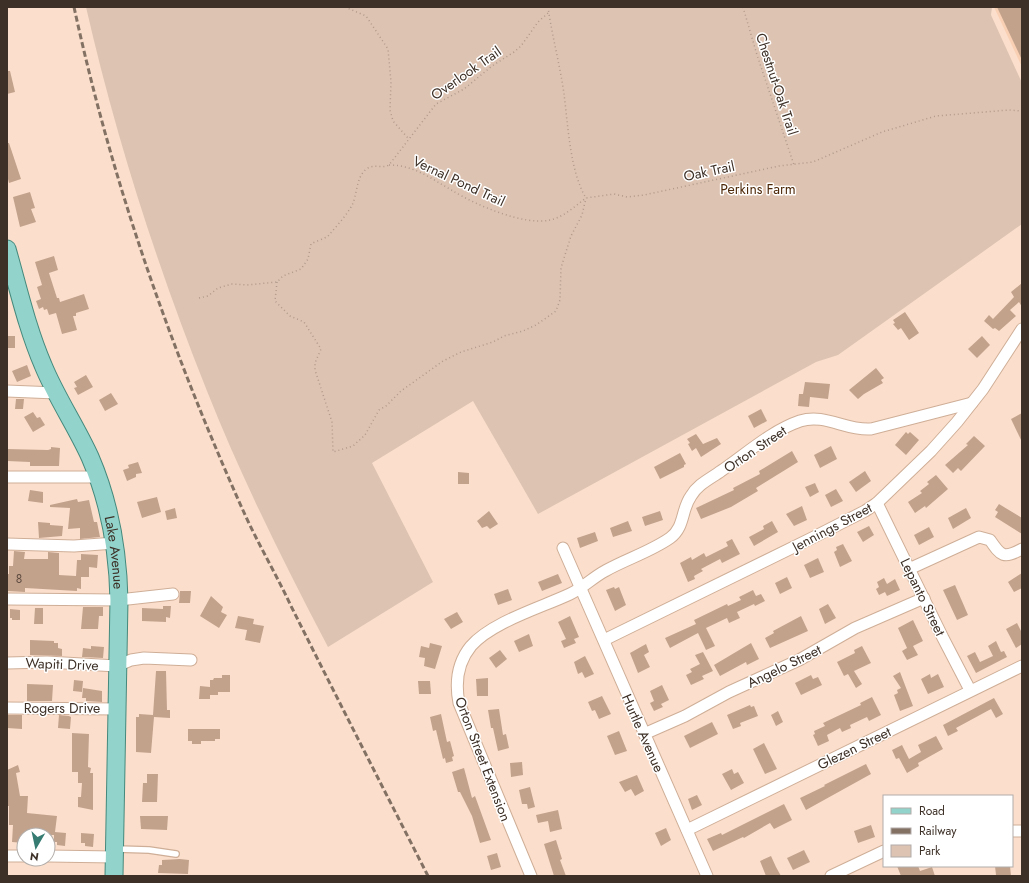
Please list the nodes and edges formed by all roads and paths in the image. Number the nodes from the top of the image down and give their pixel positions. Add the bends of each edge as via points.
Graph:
1 (345, 7) edge
2 (548, 7) edge
3 (743, 7) edge
4 (548, 13) junction
5 (1022, 111) edge
6 (409, 139) junction
7 (388, 165) junction
8 (794, 166) junction
9 (586, 198) junction
10 (7, 249) edge
11 (277, 282) junction
12 (199, 298) dead end
13 (1022, 329) edge
14 (7, 391) edge
15 (56, 393) junction
16 (972, 403) junction
17 (7, 477) edge
18 (98, 477) junction
19 (877, 503) junction
20 (7, 544) edge
21 (115, 544) junction
22 (563, 548) dead end
23 (1022, 549) edge
24 (909, 569) junction
25 (581, 588) junction
26 (174, 594) dead end
27 (924, 598) junction
28 (7, 599) edge
29 (119, 600) junction
30 (604, 640) junction
31 (191, 660) dead end
32 (7, 663) edge
33 (117, 666) junction
34 (1022, 666) edge
35 (970, 690) junction
36 (7, 708) edge
37 (117, 709) junction
38 (644, 734) junction
39 (687, 830) junction
40 (883, 851) edge
41 (114, 853) junction
42 (176, 854) dead end
43 (56, 856) edge
44 (114, 876) edge
45 (530, 876) edge
46 (707, 876) edge
47 (831, 876) edge

1 - 6 path via 366,16 388,49 390,110 393,121
2 - 4 path
3 - 8 path, Chestnut-Oak Trail via 756,55
4 - 6 path, Overlook Trail via 514,52 464,89 436,104
4 - 9 path via 564,94 570,141 580,188
5 - 8 path, Oak Trail via 936,116 882,132 813,162
6 - 7 path, Overlook Trail
7 - 9 path, Vernal Pond Trail via 410,168 467,199 507,215 533,221 551,220 562,216
7 - 11 path via 374,166 361,174 352,206 345,217 327,237 311,244 308,259 301,269 283,276
8 - 9 path, Oak Trail via 779,166 644,195 628,197 614,194
9 - 11 path via 582,215 571,236 564,258 560,300 556,311 523,331 471,348 443,361 379,410 366,435 353,446 333,452 332,422 315,370 321,349 304,322 290,316 274,301
10 - 15 main road, Lake Avenue via 37,350
11 - 12 path via 232,284
13 - 16 street, Jennings Street
14 - 15 street
15 - 18 main road, Lake Avenue
16 - 19 street, Jennings Street via 931,451
16 - 25 street, Orton Street via 871,429 856,429 820,418 793,424 754,447 700,485 688,500 680,526 673,535 653,548 603,572
17 - 18 street
18 - 21 main road, Lake Avenue via 108,508
19 - 24 street, Lepanto Street
19 - 30 street, Jennings Street via 805,542
20 - 21 street
21 - 29 main road, Lake Avenue
22 - 25 street, Hurtle Avenue
23 - 24 street via 1011,555 1002,555 996,551 990,540 979,537
24 - 27 street, Lepanto Street
25 - 30 street, Hurtle Avenue
25 - 45 street, Orton Street Extension via 484,634 467,652 458,672 457,691 463,715
26 - 29 street
27 - 35 street, Lepanto Street
27 - 38 street, Angelo Street via 855,628 799,660
28 - 29 street
29 - 33 main road, Lake Avenue
30 - 38 street, Hurtle Avenue
31 - 33 street via 144,658
32 - 33 street, Wapiti Drive via 47,662
33 - 37 main road, Lake Avenue
34 - 35 street, Glezen Street
35 - 39 street, Glezen Street
36 - 37 street, Rogers Drive
37 - 41 main road, Lake Avenue
38 - 39 street, Hurtle Avenue
39 - 46 street, Hurtle Avenue
40 - 47 street
41 - 42 lane via 149,850
41 - 43 street
41 - 44 main road, Lake Avenue

